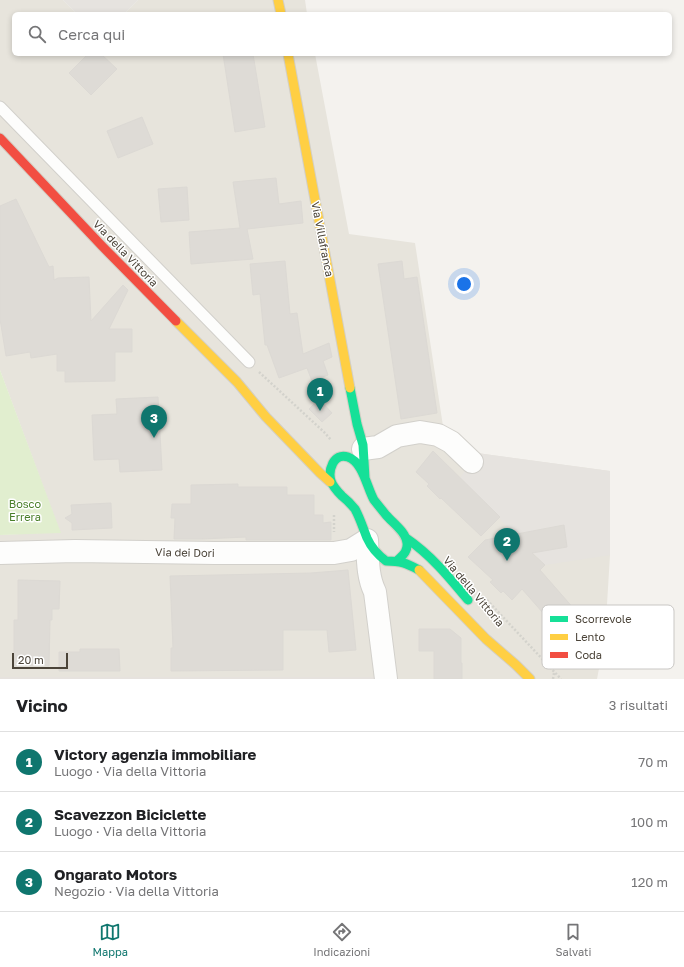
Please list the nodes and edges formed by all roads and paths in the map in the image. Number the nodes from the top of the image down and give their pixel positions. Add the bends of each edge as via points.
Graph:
1 (278, 0) edge
2 (281, 12) edge
3 (288, 56) edge
4 (0, 107) edge
5 (0, 138) edge
6 (249, 362) dead end
7 (237, 382) junction
8 (265, 404) dead end
9 (357, 424) junction
10 (355, 445) junction
11 (327, 455) dead end
12 (339, 457) junction
13 (472, 462) dead end
14 (365, 478) junction
15 (330, 482) junction
16 (406, 538) junction
17 (367, 540) junction
18 (0, 553) edge
19 (394, 561) junction
20 (375, 592) junction
21 (472, 605) dead end
22 (494, 633) dead end
23 (516, 665) junction
24 (386, 679) edge
25 (530, 679) edge
26 (554, 679) edge
27 (561, 679) edge

1 - 2 main road
3 - 9 main road, Via Villafranca
4 - 6 lane
5 - 7 main road, Via della Vittoria via 102,246
7 - 8 main road, Via della Vittoria
7 - 15 main road, Via della Vittoria via 266,417
9 - 10 main road, Via Villafranca
9 - 10 main road, Via Villafranca via 363,445
10 - 12 main road, Via Villafranca
10 - 13 street via 378,447 397,436 420,432 438,435 451,442
10 - 14 main road, Via Villafranca
11 - 12 main road, Via della Vittoria
12 - 14 main road, Via della Vittoria via 350,457
12 - 15 main road via 330,468
14 - 16 main road, Via della Vittoria via 374,500
15 - 17 main road, Via della Vittoria via 355,510
16 - 19 main road via 406,552
16 - 21 main road, Via della Vittoria via 418,545
17 - 18 street, Via dei Dori via 351,550 334,553
17 - 19 main road, Via della Vittoria via 378,555 386,561
17 - 20 street via 369,576
19 - 20 street via 381,578
19 - 23 main road, Via della Vittoria via 419,570 486,639
20 - 24 street
22 - 23 main road, Via della Vittoria
23 - 25 main road, Via della Vittoria
26 - 27 path via 554,672

